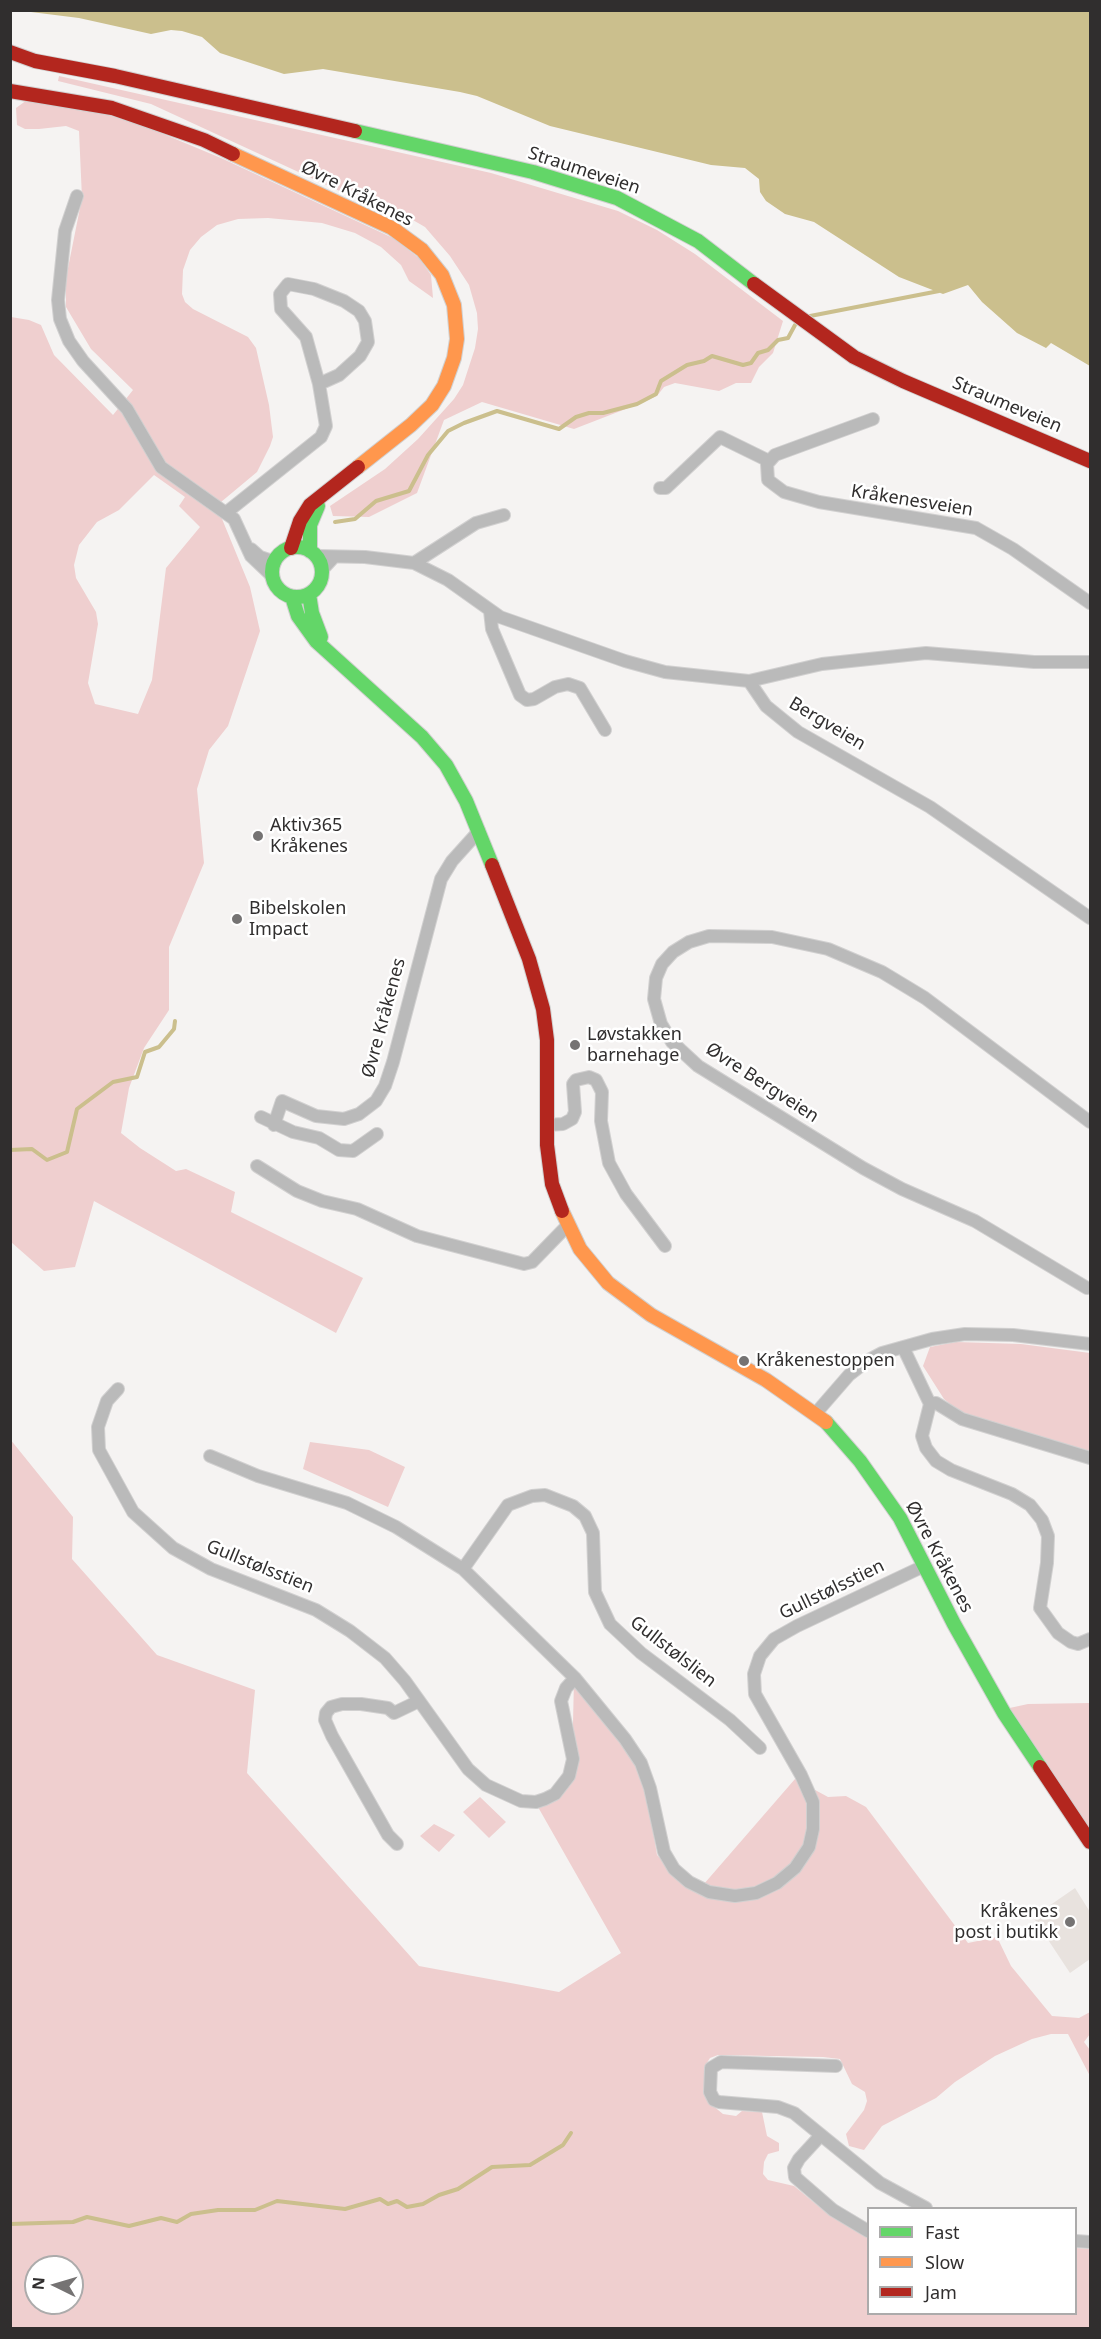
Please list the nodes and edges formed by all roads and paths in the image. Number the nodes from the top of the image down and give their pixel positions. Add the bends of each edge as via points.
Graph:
1 (10, 41) edge
2 (10, 52) edge
3 (116, 76) junction
4 (10, 91) edge
5 (77, 196) dead end
6 (320, 384) junction
7 (873, 419) dead end
8 (1090, 460) edge
9 (769, 461) junction
10 (660, 488) dead end
11 (323, 497) junction
12 (227, 512) junction
13 (504, 515) dead end
14 (291, 548) junction
15 (313, 554) junction
16 (334, 557) junction
17 (414, 563) junction
18 (273, 569) junction
19 (322, 570) junction
20 (309, 594) junction
21 (292, 597) junction
22 (1090, 603) edge
23 (490, 611) junction
24 (330, 653) junction
25 (1090, 662) edge
26 (749, 681) junction
27 (605, 730) dead end
28 (479, 831) junction
29 (1090, 918) edge
30 (261, 1117) dead end
31 (1090, 1122) edge
32 (274, 1125) junction
33 (547, 1125) junction
34 (377, 1134) dead end
35 (257, 1166) dead end
36 (567, 1226) junction
37 (665, 1246) dead end
38 (1087, 1288) dead end
39 (1090, 1344) edge
40 (903, 1347) junction
41 (118, 1389) dead end
42 (930, 1404) junction
43 (816, 1413) junction
44 (210, 1455) dead end
45 (1090, 1458) edge
46 (924, 1566) junction
47 (462, 1569) junction
48 (1090, 1639) edge
49 (575, 1678) junction
50 (419, 1701) junction
51 (760, 1748) dead end
52 (1090, 1842) edge
53 (397, 1844) dead end
54 (836, 2066) dead end
55 (821, 2135) junction
56 (924, 2207) edge
57 (867, 2230) edge

1 - 3 main road, Straumeveien
2 - 3 main road, Straumeveien via 35,61
3 - 8 main road, Straumeveien via 533,172 616,198 698,241 854,357
4 - 11 main road, Øvre Kråkenes via 112,108 204,140 392,228 435,264 449,288 456,321 454,358 444,387 422,416
5 - 12 street via 68,217 60,271 58,309 64,331 76,353 127,409 161,467
6 - 6 street via 306,337 281,309 280,294 288,284 344,300 365,321 368,342 360,356 339,375
6 - 12 street via 326,419 321,437
7 - 9 street via 782,452
9 - 10 street via 720,437 670,484
9 - 22 street, Kråkenesveien via 768,480 784,492 870,513 976,528
11 - 14 main road, Øvre Kråkenes via 305,512
11 - 15 main road, Øvre Kråkenes via 310,525
12 - 18 street via 239,525 257,565
13 - 17 street via 476,523
14 - 15 main road
14 - 18 main road via 279,556
15 - 16 street
15 - 19 main road
16 - 17 street
16 - 19 street
17 - 23 street via 448,580
18 - 21 main road via 279,589
19 - 20 main road via 319,584
20 - 21 main road
20 - 24 main road, Øvre Kråkenes via 317,629
21 - 24 main road, Øvre Kråkenes via 307,630
23 - 26 street via 646,667
23 - 27 street via 492,629 520,695 534,699 555,687 568,684 580,688
24 - 28 main road, Øvre Kråkenes via 434,750 456,781
25 - 26 street via 894,655 822,664
26 - 29 street, Bergveien via 766,706 798,732 930,807
28 - 32 street, Øvre Kråkenes via 441,879 386,1086 376,1101 344,1119 316,1116 282,1101
28 - 33 main road, Øvre Kråkenes via 529,959 543,1009
30 - 32 street
31 - 38 street, Øvre Bergveien via 925,998 882,972 828,949 771,937 709,936 673,952 656,978 654,999 661,1024 678,1048 705,1071 863,1168 975,1221
32 - 34 street via 319,1138 339,1150 352,1151
33 - 36 main road, Øvre Kråkenes via 552,1184
33 - 37 street via 572,1119 576,1080 596,1080 602,1092 601,1121 609,1163 626,1194
35 - 36 street via 297,1191 357,1209 425,1239 524,1264 532,1262
36 - 43 main road, Øvre Kråkenes via 608,1283 651,1315
39 - 40 street via 965,1334
40 - 42 street
40 - 43 street via 882,1353 858,1368
41 - 50 street, Gullstølsstien via 107,1401 98,1427 99,1450 133,1512 173,1548 211,1569 316,1610 350,1631 385,1658
42 - 45 street via 936,1403 962,1419
42 - 48 street via 922,1436 926,1448 936,1461 951,1470 1030,1505 1048,1536 1040,1608 1058,1633 1071,1642 1078,1644
43 - 46 main road, Øvre Kråkenes via 861,1461 900,1518
44 - 47 street via 258,1476 347,1503 396,1527
46 - 49 street, Gullstølsstien via 797,1626 774,1639 760,1656 754,1674 755,1694 813,1802 813,1829 809,1847 795,1868 756,1893 735,1896 709,1892 674,1869 664,1852 641,1763
46 - 52 main road, Øvre Kråkenes via 1004,1713
47 - 49 street
47 - 51 street, Gullstølslien via 508,1505 545,1495 573,1506 585,1516 593,1533 596,1592 610,1624
49 - 50 street, Gullstølsstien via 561,1701 573,1760 568,1776 555,1794 536,1802 521,1801 486,1785 468,1769
50 - 53 street via 394,1713 388,1708 361,1704 342,1704 326,1713 332,1736 388,1835
54 - 55 street via 721,2062 711,2068 710,2092 714,2100 786,2109
55 - 56 street via 880,2183
55 - 57 street via 799,2159 795,2177 833,2210

